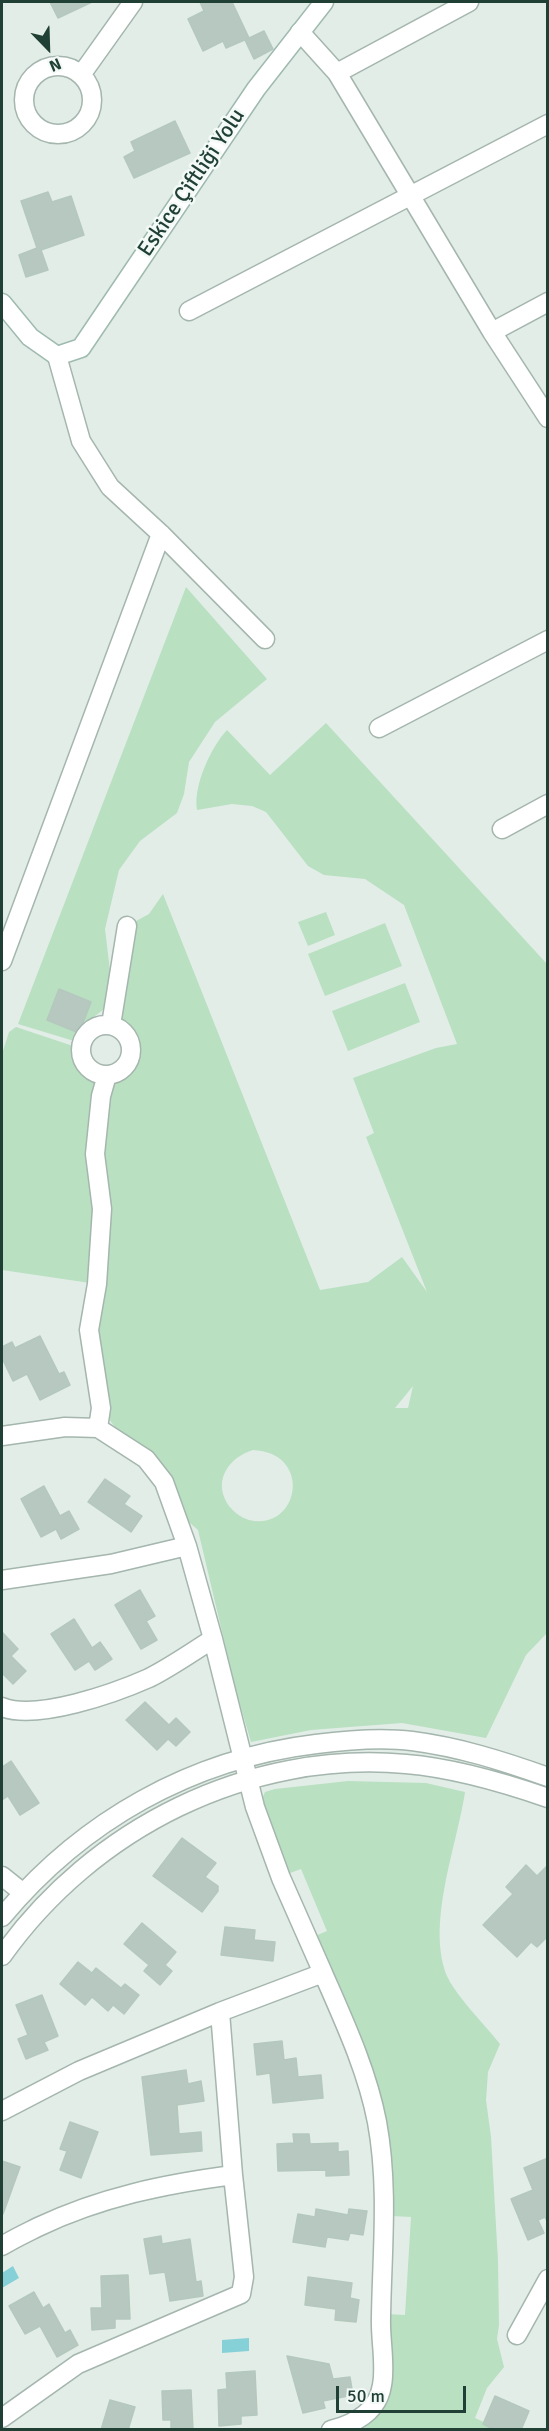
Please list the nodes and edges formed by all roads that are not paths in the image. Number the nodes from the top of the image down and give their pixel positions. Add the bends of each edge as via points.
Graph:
1 (132, 2) edge
2 (324, 2) edge
3 (469, 2) edge
4 (300, 32) junction
5 (337, 74) junction
6 (81, 75) dead end
7 (548, 124) edge
8 (411, 197) junction
9 (548, 302) edge
10 (2, 303) edge
11 (189, 311) dead end
12 (492, 332) junction
13 (57, 356) junction
14 (548, 418) edge
15 (161, 534) junction
16 (265, 639) dead end
17 (548, 640) edge
18 (379, 728) dead end
19 (548, 804) edge
20 (502, 829) dead end
21 (127, 926) dead end
22 (2, 961) edge
23 (111, 1025) junction
24 (107, 1075) junction
25 (98, 1428) junction
26 (2, 1436) edge
27 (187, 1546) junction
28 (2, 1580) edge
29 (213, 1639) junction
30 (2, 1707) edge
31 (242, 1757) junction
32 (548, 1777) edge
33 (248, 1778) junction
34 (548, 1798) edge
35 (2, 1876) edge
36 (22, 1892) junction
37 (2, 1917) edge
38 (2, 1956) edge
39 (323, 1973) junction
40 (220, 2012) junction
41 (2, 2111) edge
42 (233, 2175) junction
43 (2, 2247) edge
44 (548, 2279) edge
45 (517, 2336) dead end
46 (2, 2418) edge
47 (331, 2430) edge

1 - 6 street
2 - 4 street, Eskice Çiftliği Yolu
3 - 5 street
4 - 5 street
4 - 13 street, Eskice Çiftliği Yolu via 256,89 81,348
5 - 8 street
7 - 8 street
8 - 11 street
8 - 12 street
9 - 12 street
10 - 13 street via 30,337
12 - 14 street
13 - 15 street via 81,441 110,487
15 - 16 street
15 - 22 street
17 - 18 street
19 - 20 street
21 - 23 street
23 - 24 street via 125,1032 131,1055 123,1069
23 - 24 street via 89,1032 82,1047 85,1063
24 - 25 street via 100,1096 95,1154 102,1209 97,1284 89,1330 101,1408
25 - 26 street via 65,1427
25 - 27 street via 146,1459 164,1482
27 - 28 street via 111,1564
27 - 29 street
29 - 30 street via 150,1677 93,1699 40,1710
29 - 31 street
31 - 32 street via 332,1742 410,1741 494,1758
31 - 33 street
31 - 36 street via 146,1798 90,1831
33 - 34 street via 333,1764 408,1764 502,1782
33 - 38 street via 144,1825 95,1857 22,1926
33 - 39 street via 281,1878
35 - 36 street
36 - 37 street
39 - 40 street
39 - 47 street via 364,2075 377,2121 385,2197 382,2386 369,2411 352,2424
40 - 41 street via 79,2071
40 - 42 street
42 - 43 street via 117,2196 68,2213
42 - 46 street via 244,2277 241,2294 78,2364
44 - 45 street

